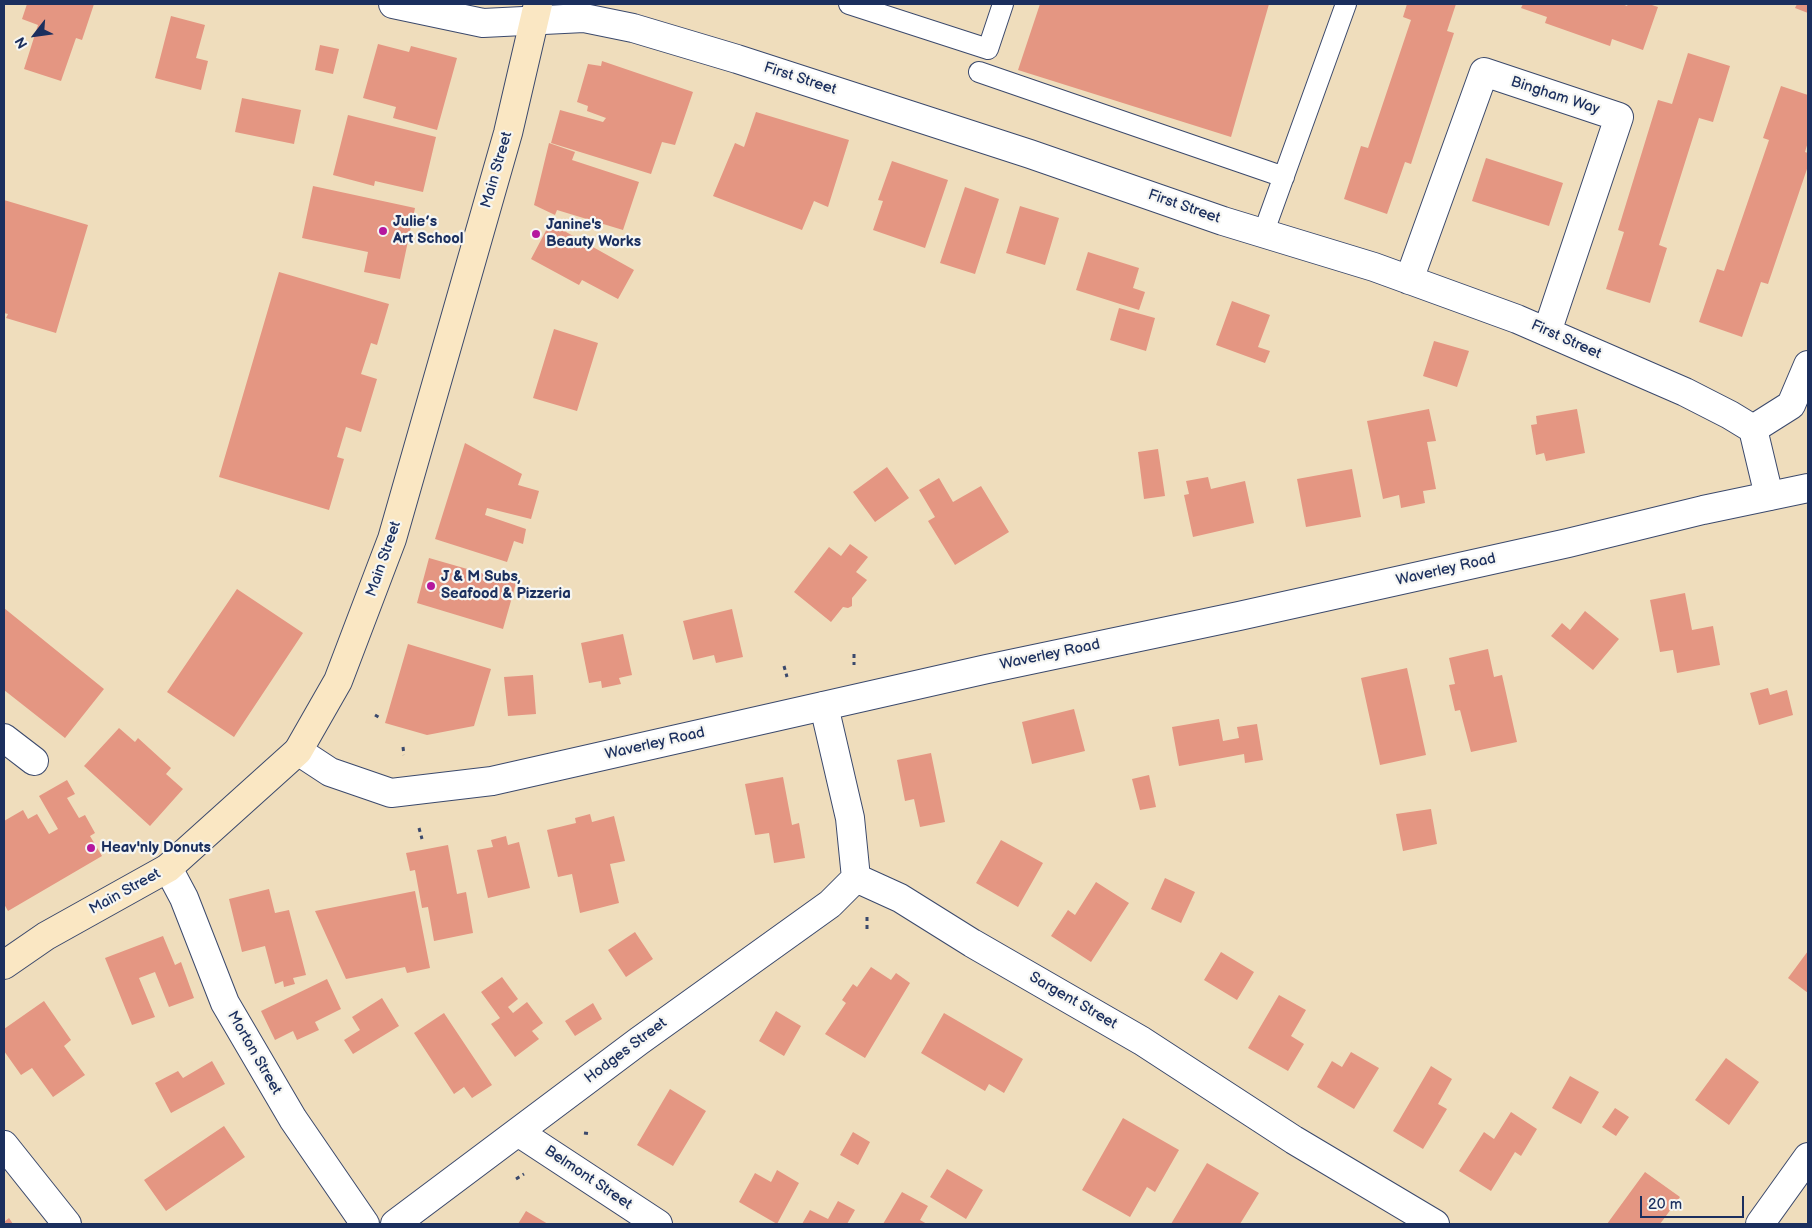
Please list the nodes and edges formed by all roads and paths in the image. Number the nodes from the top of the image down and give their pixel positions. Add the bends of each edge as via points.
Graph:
1 (393, 4) edge
2 (849, 4) edge
3 (1003, 4) edge
4 (1346, 4) edge
5 (536, 12) edge
6 (979, 72) dead end
7 (1284, 177) junction
8 (1263, 234) junction
9 (1409, 280) junction
10 (1547, 332) junction
11 (1808, 365) edge
12 (1753, 429) junction
13 (1808, 488) edge
14 (1769, 496) junction
15 (854, 654) dead end
16 (854, 665) dead end
17 (784, 666) dead end
18 (786, 677) dead end
19 (824, 706) junction
20 (375, 715) dead end
21 (380, 718) dead end
22 (4, 738) edge
23 (403, 747) dead end
24 (298, 751) junction
25 (404, 755) dead end
26 (34, 760) dead end
27 (419, 828) dead end
28 (422, 839) dead end
29 (168, 868) junction
30 (856, 878) junction
31 (866, 918) dead end
32 (867, 929) dead end
33 (4, 965) edge
34 (518, 1132) junction
35 (584, 1133) dead end
36 (590, 1134) dead end
37 (4, 1145) edge
38 (1808, 1157) edge
39 (67, 1224) edge
40 (365, 1224) edge
41 (395, 1224) edge
42 (658, 1224) edge
43 (1435, 1224) edge
44 (1760, 1224) edge

1 - 5 street, First Street via 483,23
2 - 3 lane via 988,49
4 - 7 lane
5 - 8 street, First Street via 633,28 731,57
5 - 24 main road, Main Street via 508,133 387,555 338,681
6 - 7 lane
7 - 8 lane
8 - 9 street, First Street
9 - 10 street, First Street
9 - 10 street, Bingham Way via 1484,72 1619,117
10 - 12 street, First Street via 1685,392
11 - 12 street via 1791,405
12 - 14 street
13 - 14 street, Waverley Road
14 - 19 street, Waverley Road
15 - 16 path
17 - 18 path
19 - 24 street, Waverley Road via 492,781 391,793 330,772
19 - 30 street via 850,818
20 - 21 path
22 - 26 street
23 - 25 path
24 - 29 main road, Main Street
27 - 28 path
29 - 33 main road, Main Street via 46,936
29 - 40 street, Morton Street via 184,898 226,1003 293,1119
30 - 34 street, Hodges Street via 830,904
30 - 43 street, Sargent Street via 900,898 1142,1041 1294,1140
31 - 32 path
34 - 41 street, Hodges Street
34 - 42 street, Belmont Street
35 - 36 path
37 - 39 street
38 - 44 street

